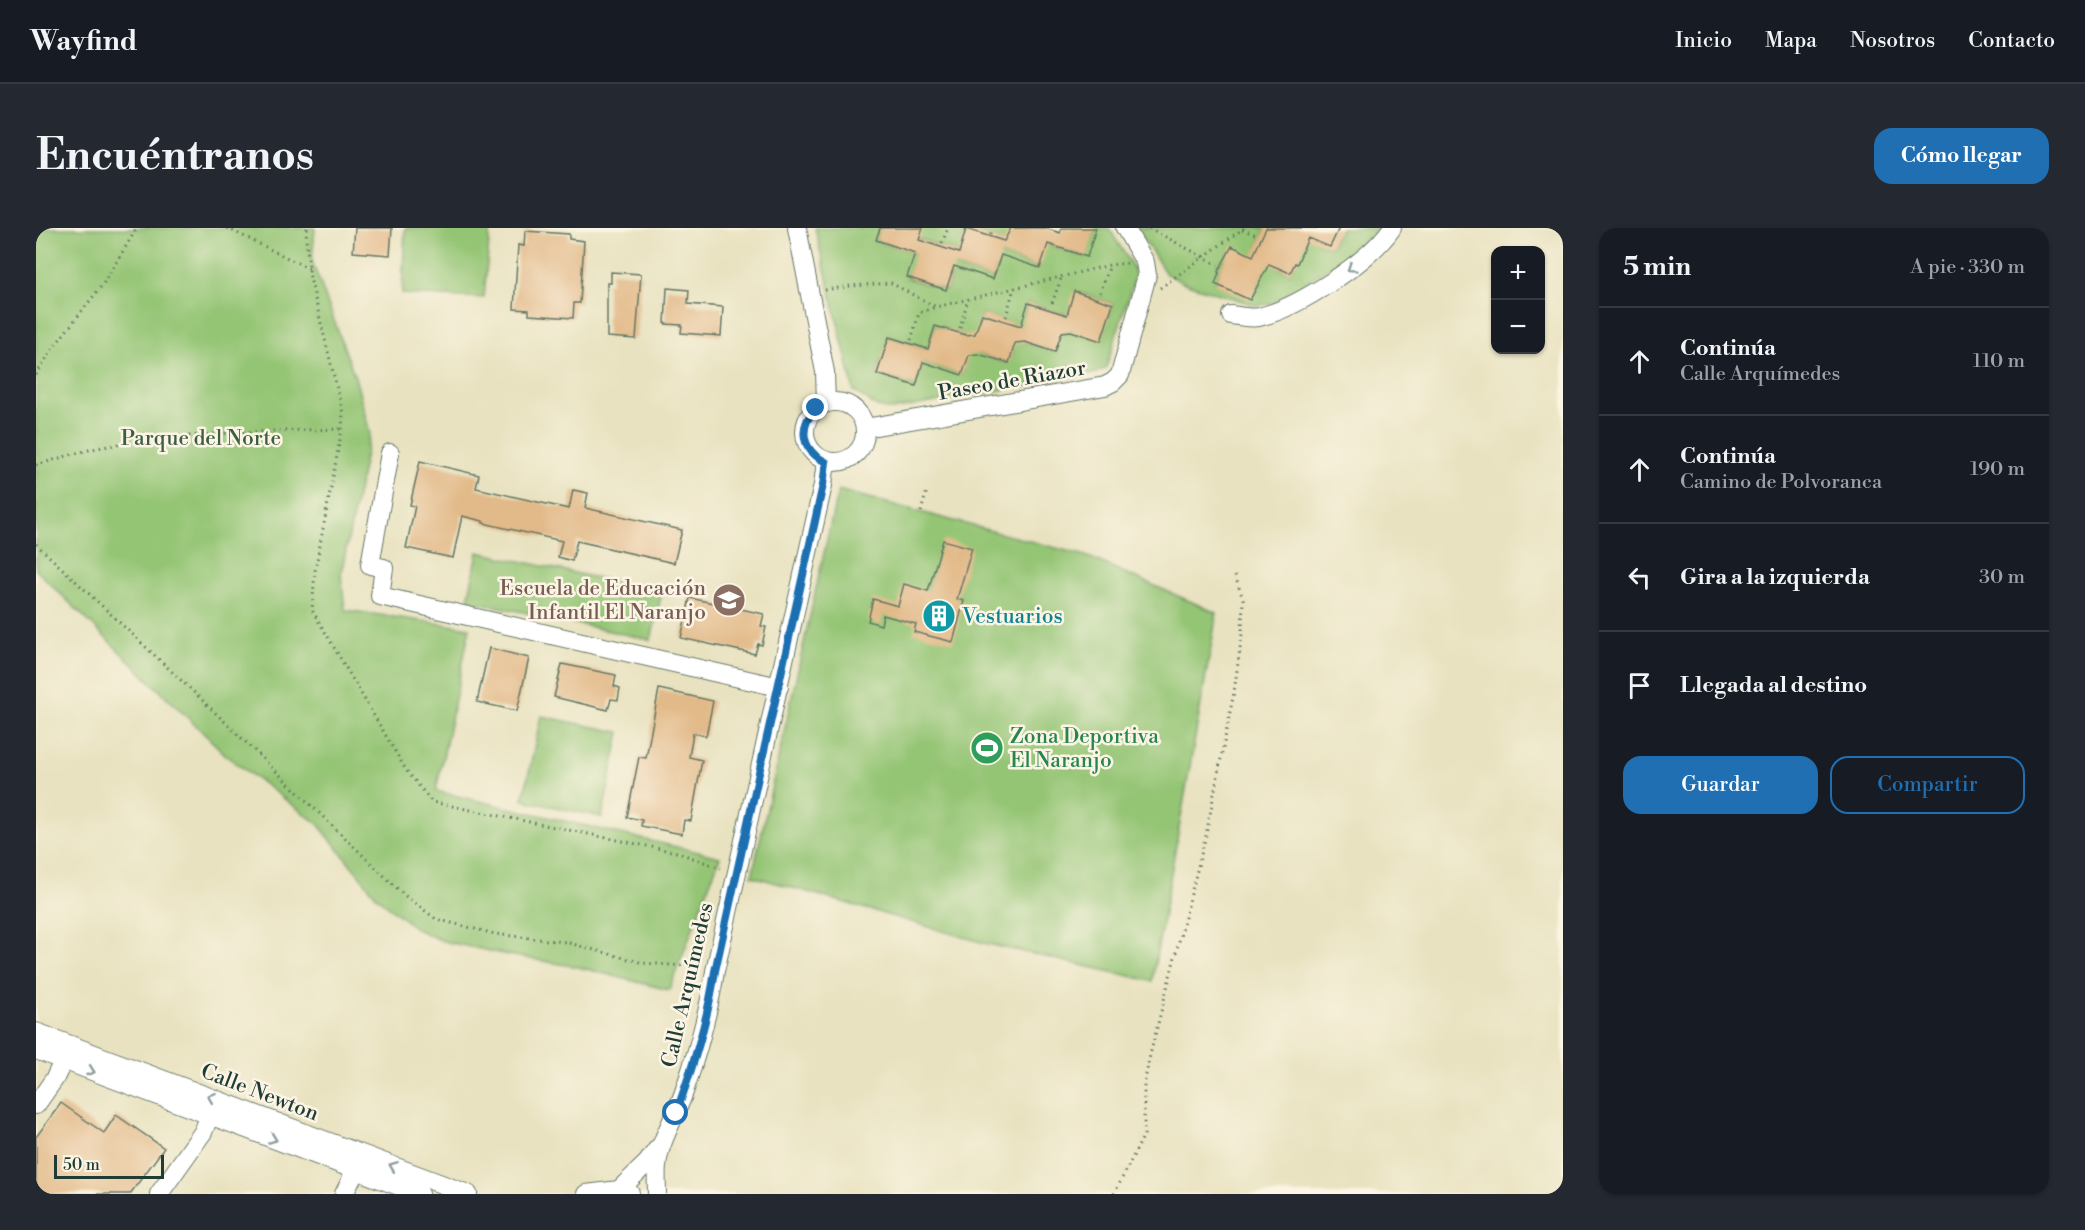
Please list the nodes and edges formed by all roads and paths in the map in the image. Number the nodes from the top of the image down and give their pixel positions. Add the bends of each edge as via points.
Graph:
1 (137, 228) edge
2 (227, 228) edge
3 (308, 228) edge
4 (797, 228) edge
5 (948, 228) edge
6 (992, 228) edge
7 (1125, 228) edge
8 (1149, 228) edge
9 (1392, 228) edge
10 (1243, 229) edge
11 (990, 234) dead end
12 (1258, 235) dead end
13 (942, 243) dead end
14 (1203, 257) junction
15 (1145, 262) junction
16 (1110, 265) junction
17 (1218, 265) dead end
18 (310, 269) junction
19 (1062, 276) junction
20 (1014, 288) junction
21 (1158, 289) dead end
22 (810, 293) junction
23 (1100, 293) dead end
24 (968, 299) junction
25 (1052, 303) dead end
26 (936, 307) junction
27 (1231, 315) dead end
28 (1006, 317) dead end
29 (960, 328) dead end
30 (911, 340) dead end
31 (36, 375) edge
32 (826, 403) junction
33 (865, 428) junction
34 (342, 429) junction
35 (390, 453) dead end
36 (826, 462) junction
37 (36, 465) edge
38 (927, 489) dead end
39 (921, 512) dead end
40 (36, 544) edge
41 (1234, 573) dead end
42 (779, 687) junction
43 (737, 874) junction
44 (732, 894) junction
45 (36, 1032) edge
46 (36, 1050) edge
47 (63, 1061) junction
48 (36, 1105) edge
49 (210, 1116) junction
50 (664, 1139) junction
51 (356, 1170) junction
52 (625, 1192) edge
53 (159, 1194) edge
54 (344, 1194) edge
55 (420, 1194) edge
56 (468, 1194) edge
57 (586, 1194) edge
58 (657, 1194) edge
59 (1114, 1194) edge

1 - 31 path via 103,284
2 - 18 path
3 - 18 path
4 - 22 street
5 - 13 path
6 - 11 path
7 - 15 street
8 - 14 path
9 -> 27 street via 1356,265 1294,304 1257,318
10 - 12 path
10 - 14 path
14 - 17 path
14 - 21 path
15 - 16 path
15 - 33 street, Paseo de Riazor via 1147,275 1120,375 1113,382
16 - 19 path
16 - 23 path
18 - 34 path via 343,412
19 - 20 path
19 - 25 path
20 - 24 path
20 - 28 path
22 - 26 path via 891,283
22 - 32 street via 825,372
24 - 26 path
24 - 29 path
26 - 30 path via 919,313
32 - 33 street via 843,403 855,409
32 - 36 street via 809,415 804,434 808,448
33 - 36 street via 864,441 854,456 838,463
34 - 37 path via 162,439 101,447
34 - 43 path via 315,570 312,610 406,770 432,802 676,852
35 - 42 street via 370,565 384,568 380,596
36 - 42 street, Calle Arquímedes
38 - 39 path
40 - 44 path via 404,895 436,919 495,934 565,942 643,963 686,966 696,954 702,925 713,909
41 - 59 path via 1243,599 1242,634 1206,835 1150,1055 1144,1085 1144,1135
42 - 43 street, Calle Arquímedes
43 - 44 street, Calle Arquímedes
44 - 50 street, Calle Arquímedes via 694,1062
56 -> 45 street, Calle Newton
46 - 47 street, Calle Newton
47 - 48 street
47 -> 49 street, Calle Newton
49 -> 51 street, Calle Newton
49 - 53 street
50 - 52 street, Calle Arquímedes
50 - 58 street, Calle Arquímedes via 657,1164
51 - 54 street
51 - 55 street, Calle Newton
52 - 57 street

